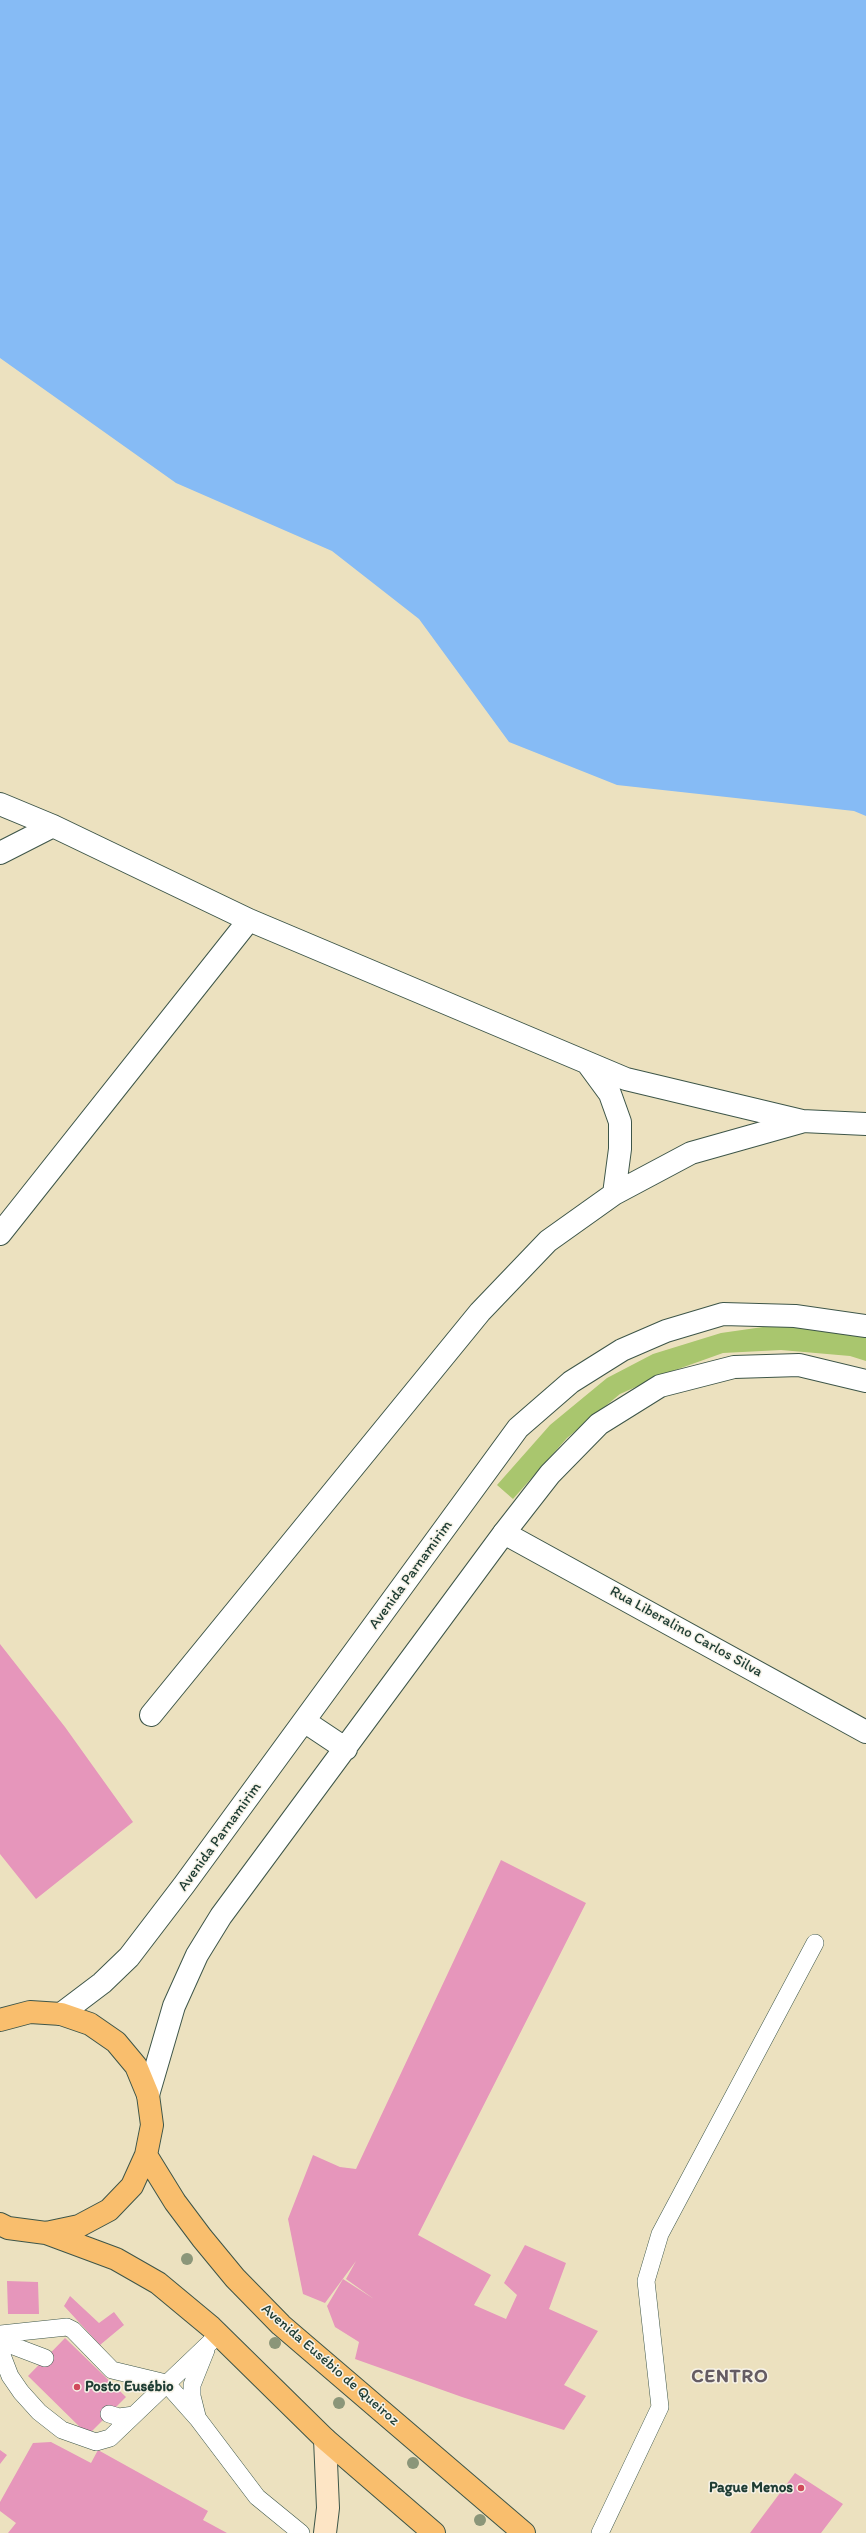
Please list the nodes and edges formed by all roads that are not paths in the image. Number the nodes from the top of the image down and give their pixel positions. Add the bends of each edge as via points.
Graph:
1 (0, 804) edge
2 (53, 826) junction
3 (0, 853) edge
4 (249, 920) junction
5 (588, 1064) junction
6 (802, 1122) junction
7 (866, 1124) edge
8 (614, 1194) junction
9 (0, 1234) edge
10 (866, 1326) edge
11 (866, 1381) edge
12 (504, 1533) junction
13 (151, 1715) dead end
14 (304, 1721) junction
15 (866, 1732) edge
16 (346, 1749) junction
17 (815, 1943) dead end
18 (61, 2014) junction
19 (0, 2019) edge
20 (148, 2095) junction
21 (146, 2155) junction
22 (3, 2228) edge
23 (46, 2233) junction
24 (0, 2334) edge
25 (214, 2338) junction
26 (0, 2341) edge
27 (0, 2350) edge
28 (45, 2358) dead end
29 (166, 2383) junction
30 (109, 2414) dead end
31 (134, 2415) junction
32 (198, 2419) junction
33 (325, 2439) junction
34 (425, 2531) edge
35 (302, 2533) edge
36 (325, 2533) edge
37 (524, 2533) edge
38 (600, 2533) edge

1 - 2 street
2 - 3 street
2 - 4 street
4 - 5 street
4 - 9 street
5 - 6 street via 626,1079
5 - 8 street via 610,1094 620,1122 620,1149
6 - 7 street
6 - 8 street via 691,1153
8 - 13 street via 548,1241 480,1312
10 - 14 street, Avenida Parnamirim via 795,1316 723,1314 666,1330 622,1350 571,1382 518,1428
11 - 12 street via 799,1364 734,1367 660,1386 599,1424 550,1474
12 - 15 street, Rua Liberalino Carlos Silva
12 - 16 street
14 - 16 street
14 - 18 street, Avenida Parnamirim via 129,1957 102,1983
16 - 20 street via 221,1916 197,1956 174,2006
17 - 38 lane via 660,2234 646,2281 660,2407
18 - 19 main road via 30,2012
18 - 20 main road via 90,2024 116,2042 136,2066
20 - 21 main road via 152,2125
21 - 23 main road via 132,2186 109,2210 79,2226
21 - 37 main road, Avenida Eusébio de Queiroz via 175,2202 202,2238 235,2278 281,2325
22 - 23 main road
23 - 25 main road via 110,2256 136,2269 158,2283
24 - 29 lane via 70,2328 112,2370
25 - 29 lane
25 - 32 lane via 192,2385
25 - 33 main road
26 - 28 lane
27 - 31 lane via 10,2376 21,2392 50,2421 72,2436 105,2442
29 - 31 lane
29 - 32 lane
30 - 31 lane
32 - 35 lane via 257,2497
33 - 34 main road
33 - 36 main road via 328,2508

